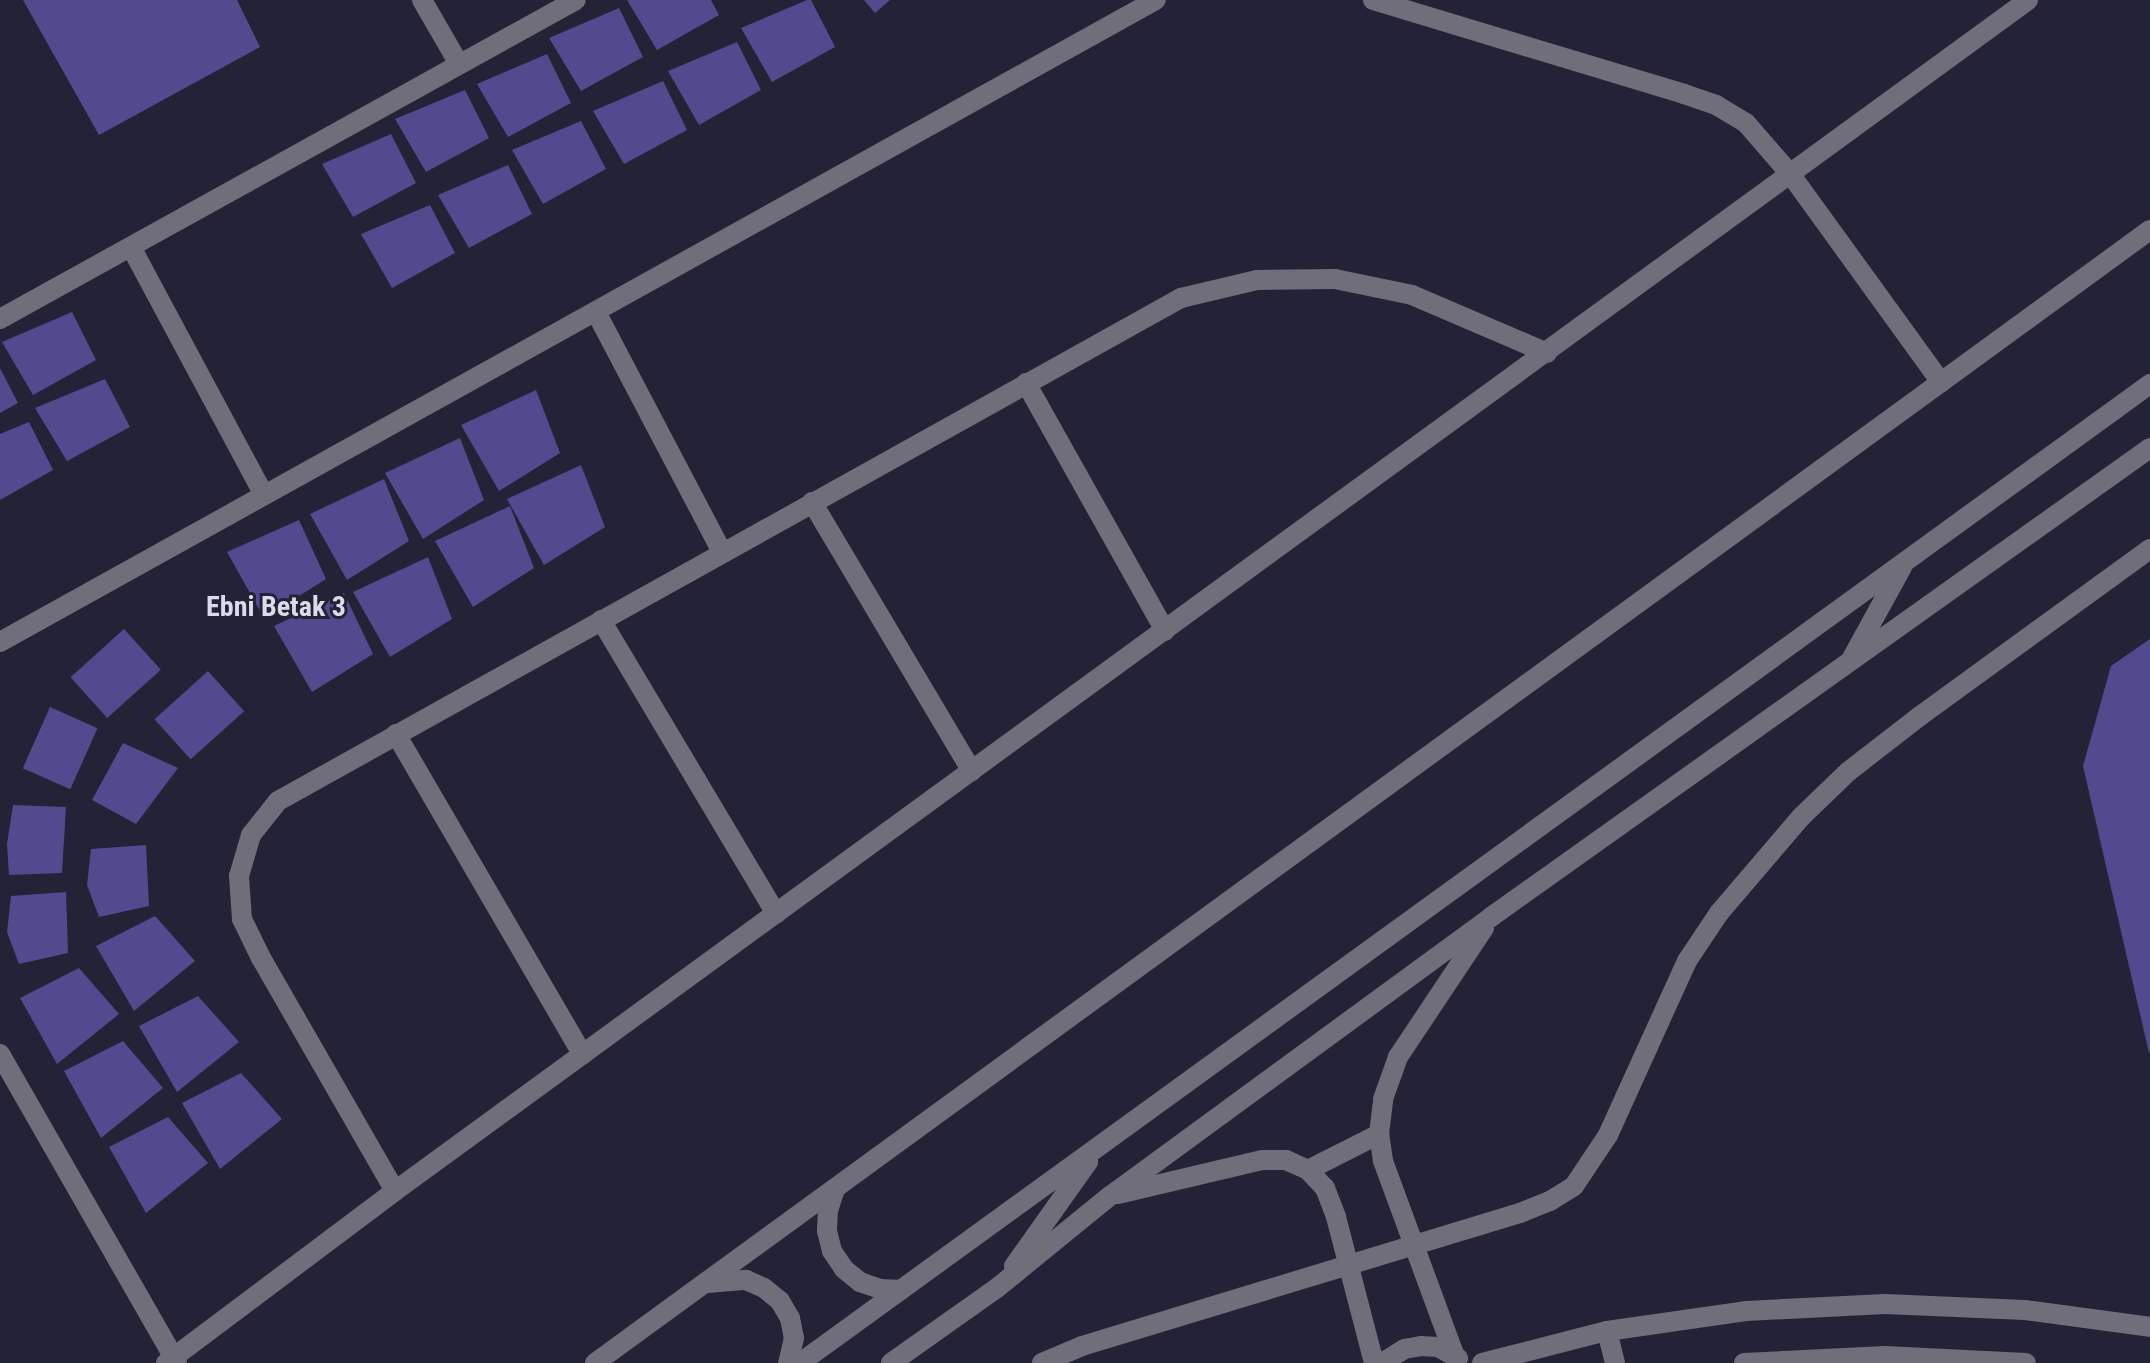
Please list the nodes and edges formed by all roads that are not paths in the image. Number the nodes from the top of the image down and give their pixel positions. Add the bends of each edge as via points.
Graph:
1 (422, 0) edge
2 (576, 0) edge
3 (1156, 0) edge
4 (1373, 0) edge
5 (2028, 0) edge
6 (459, 64) junction
7 (1791, 175) junction
8 (2150, 230) edge
9 (131, 247) junction
10 (3, 312) edge
11 (596, 312) junction
12 (1547, 353) junction
13 (1941, 382) junction
14 (1026, 383) junction
15 (2150, 384) edge
16 (2150, 448) edge
17 (264, 495) junction
18 (812, 502) junction
19 (2150, 549) edge
20 (722, 552) junction
21 (1904, 562) junction
22 (601, 620) junction
23 (1165, 631) junction
24 (0, 642) edge
25 (1850, 662) junction
26 (396, 734) junction
27 (972, 771) junction
28 (776, 914) junction
29 (1491, 917) junction
30 (0, 1054) edge
31 (583, 1055) junction
32 (1379, 1134) junction
33 (1098, 1147) junction
34 (1308, 1170) junction
35 (835, 1189) junction
36 (395, 1191) junction
37 (1110, 1196) junction
38 (1412, 1246) junction
39 (1348, 1265) junction
40 (705, 1283) junction
41 (997, 1288) junction
42 (901, 1290) junction
43 (2150, 1327) edge
44 (1607, 1331) junction
45 (1459, 1358) edge
46 (173, 1361) edge
47 (595, 1363) edge
48 (788, 1363) edge
49 (800, 1363) edge
50 (891, 1363) edge
51 (1042, 1363) edge
52 (1374, 1363) edge
53 (1382, 1363) edge
54 (1482, 1363) edge
55 (1615, 1363) edge
56 (1744, 1363) edge
57 (2026, 1363) edge

1 - 6 street
2 - 6 street
3 - 11 street
4 - 7 street via 1716,105 1746,123
5 - 7 street
6 - 9 street
7 - 12 street
7 - 13 street
8 - 13 street
9 - 10 street
9 - 17 street
11 - 17 street
11 - 20 street
12 - 14 street via 1412,295 1335,279 1257,280 1181,298
12 - 23 street
13 - 35 street
14 - 18 street
14 - 23 street
15 - 21 street
16 - 25 street
17 - 24 street
18 - 20 street
18 - 27 street
19 - 38 street via 1920,716 1849,771 1801,817 1719,913 1687,961 1608,1135 1574,1186 1520,1213
20 - 22 street
21 - 25 street
21 - 33 street
22 - 26 street
22 - 28 street
23 - 27 street
25 - 29 street
26 - 31 street
26 - 36 street via 278,801 251,835 239,876 242,919 261,958
27 - 28 street
28 - 31 street
29 - 32 street via 1398,1057 1383,1099
29 - 37 street
30 - 46 street
31 - 36 street
32 - 34 street
32 - 38 street
33 - 41 street
33 - 42 street
34 - 37 street via 1286,1160 1262,1160
34 - 39 street via 1325,1188
35 - 40 street
35 - 42 street via 828,1210 832,1251 860,1282
36 - 46 street
37 - 41 street
38 - 39 street
38 - 45 street
39 - 51 street
39 - 52 street
40 - 47 street
40 - 48 street via 746,1280 780,1301 794,1338
41 - 50 street
42 - 49 street
43 - 44 street via 2025,1310 1885,1304 1746,1311
44 - 54 street
44 - 55 street
45 - 53 street via 1421,1346 1404,1349
56 - 57 street via 1885,1356

